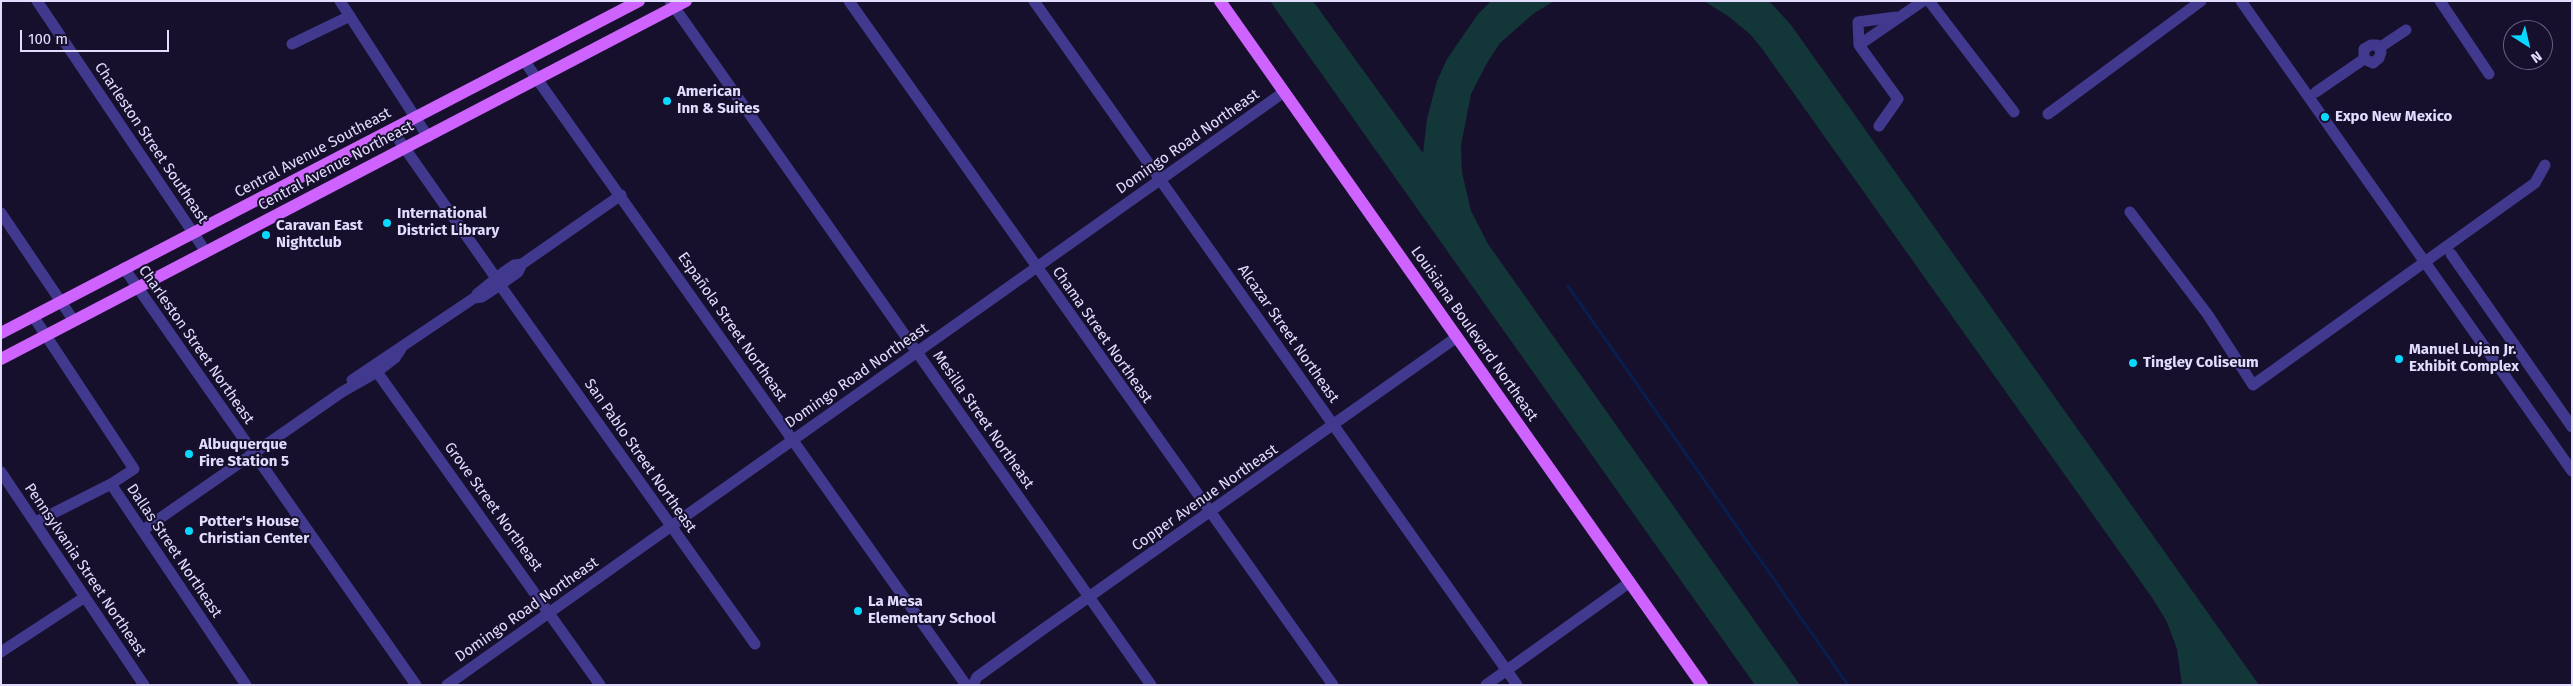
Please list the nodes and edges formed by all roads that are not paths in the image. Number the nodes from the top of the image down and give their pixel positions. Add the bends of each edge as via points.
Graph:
1 (37, 1) edge
2 (340, 1) edge
3 (639, 1) edge
4 (849, 1) edge
5 (1034, 1) edge
6 (1220, 1) edge
7 (1923, 1) edge
8 (1929, 1) edge
9 (2201, 1) edge
10 (2241, 1) edge
11 (2440, 1) edge
12 (677, 3) edge
13 (1902, 15) junction
14 (350, 16) junction
15 (2406, 30) dead end
16 (292, 44) dead end
17 (1859, 45) junction
18 (525, 62) junction
19 (2489, 74) dead end
20 (538, 80) junction
21 (1284, 92) junction
22 (2316, 92) dead end
23 (2014, 112) dead end
24 (2048, 114) dead end
25 (415, 118) junction
26 (1879, 126) dead end
27 (392, 130) junction
28 (428, 137) junction
29 (406, 149) junction
30 (2545, 165) dead end
31 (1160, 180) junction
32 (621, 195) junction
33 (2130, 212) dead end
34 (1, 213) edge
35 (194, 232) junction
36 (206, 252) junction
37 (2451, 254) dead end
38 (2424, 264) junction
39 (1036, 267) junction
40 (124, 268) junction
41 (498, 282) junction
42 (137, 288) junction
43 (61, 301) junction
44 (33, 316) junction
45 (74, 321) junction
46 (1, 333) edge
47 (45, 336) junction
48 (1456, 337) junction
49 (401, 349) junction
50 (917, 352) junction
51 (1, 359) edge
52 (377, 372) junction
53 (342, 392) junction
54 (1334, 425) junction
55 (2572, 427) edge
56 (793, 440) junction
57 (253, 454) junction
58 (2572, 471) edge
59 (1, 472) edge
60 (111, 484) junction
61 (1210, 513) junction
62 (36, 522) junction
63 (671, 526) junction
64 (142, 530) junction
65 (1630, 582) junction
66 (85, 597) junction
67 (1089, 597) junction
68 (550, 613) junction
69 (755, 644) dead end
70 (1, 652) edge
71 (1506, 670) junction
72 (144, 685) edge
73 (246, 685) edge
74 (416, 685) edge
75 (447, 685) edge
76 (600, 685) edge
77 (966, 685) edge
78 (973, 685) edge
79 (1151, 685) edge
80 (1333, 685) edge
81 (1486, 685) edge
82 (1517, 685) edge
83 (1702, 685) edge

1 - 35 street, Charleston Street Southeast
2 - 14 street
3 - 18 main road, Central Avenue Southeast
4 - 39 street, Chama Street Northeast
5 - 31 street, Alcazar Street Northeast
6 - 21 main road, Louisiana Boulevard Northeast
7 - 13 street
8 - 23 street
9 - 24 street
10 - 38 street
11 - 19 street
12 - 20 main road, Central Avenue Northeast
12 - 50 street, Mesilla Street Northeast
13 - 17 street
13 - 17 street via 1858,22
14 - 16 street
14 - 25 street
15 - 22 street via 2379,48 2370,45 2364,50 2364,59
17 - 26 street via 1898,99
18 - 20 street, Española Street Northeast
18 - 25 main road, Central Avenue Southeast
20 - 28 main road, Central Avenue Northeast
20 - 32 street, Española Street Northeast
21 - 31 street, Domingo Road Northeast
21 - 48 main road, Louisiana Boulevard Northeast
25 - 27 main road, Central Avenue Southeast
25 - 28 street
27 - 29 street, San Pablo Street Northeast
27 - 35 main road, Central Avenue Southeast
28 - 29 main road, Central Avenue Northeast
29 - 36 main road, Central Avenue Northeast
29 - 41 street, San Pablo Street Northeast
30 - 38 street via 2535,184
31 - 39 street, Domingo Road Northeast
31 - 54 street, Alcazar Street Northeast
32 - 41 street via 522,264 514,265
32 - 56 street, Española Street Northeast
33 - 38 street via 2208,315 2253,385
34 - 43 street
35 - 36 street, Charleston Street Southeast
35 - 40 main road, Central Avenue Southeast
36 - 42 main road, Central Avenue Northeast
37 - 55 street
38 - 58 street
39 - 50 street, Domingo Road Northeast
39 - 61 street, Chama Street Northeast
40 - 42 street, Charleston Street Northeast
40 - 43 main road, Central Avenue Southeast
41 - 49 street via 478,291 474,298
41 - 63 street, San Pablo Street Northeast
42 - 45 main road, Central Avenue Northeast
42 - 57 street, Charleston Street Northeast
43 - 44 main road, Central Avenue Southeast
43 - 45 street
44 - 46 main road, Central Avenue Southeast
44 - 47 street, Dallas Street Northeast
45 - 47 main road, Central Avenue Northeast
47 - 51 main road, Central Avenue Northeast
47 - 60 street, Dallas Street Northeast via 134,469
48 - 54 street, Copper Avenue Northeast
48 - 65 main road, Louisiana Boulevard Northeast
49 - 52 street
49 - 53 street via 372,365 348,383
50 - 56 street, Domingo Road Northeast
50 - 67 street, Mesilla Street Northeast
52 - 53 street
52 - 68 street, Grove Street Northeast
53 - 57 street
54 - 61 street, Copper Avenue Northeast
54 - 71 street, Alcazar Street Northeast
56 - 63 street, Domingo Road Northeast
56 - 77 street, Española Street Northeast
57 - 64 street
57 - 74 street, Charleston Street Northeast
59 - 62 street, Pennsylvania Street Northeast
60 - 62 street
60 - 64 street, Dallas Street Northeast
61 - 67 street, Copper Avenue Northeast
61 - 80 street, Chama Street Northeast
62 - 66 street, Pennsylvania Street Northeast
63 - 68 street, Domingo Road Northeast
63 - 69 street, San Pablo Street Northeast
64 - 73 street, Dallas Street Northeast
65 - 71 street
65 - 83 main road, Louisiana Boulevard Northeast
66 - 70 street
66 - 72 street, Pennsylvania Street Northeast
67 - 78 street, Copper Avenue Northeast via 977,677
67 - 79 street, Mesilla Street Northeast
68 - 75 street, Domingo Road Northeast
68 - 76 street, Grove Street Northeast
71 - 81 street
71 - 82 street, Alcazar Street Northeast

